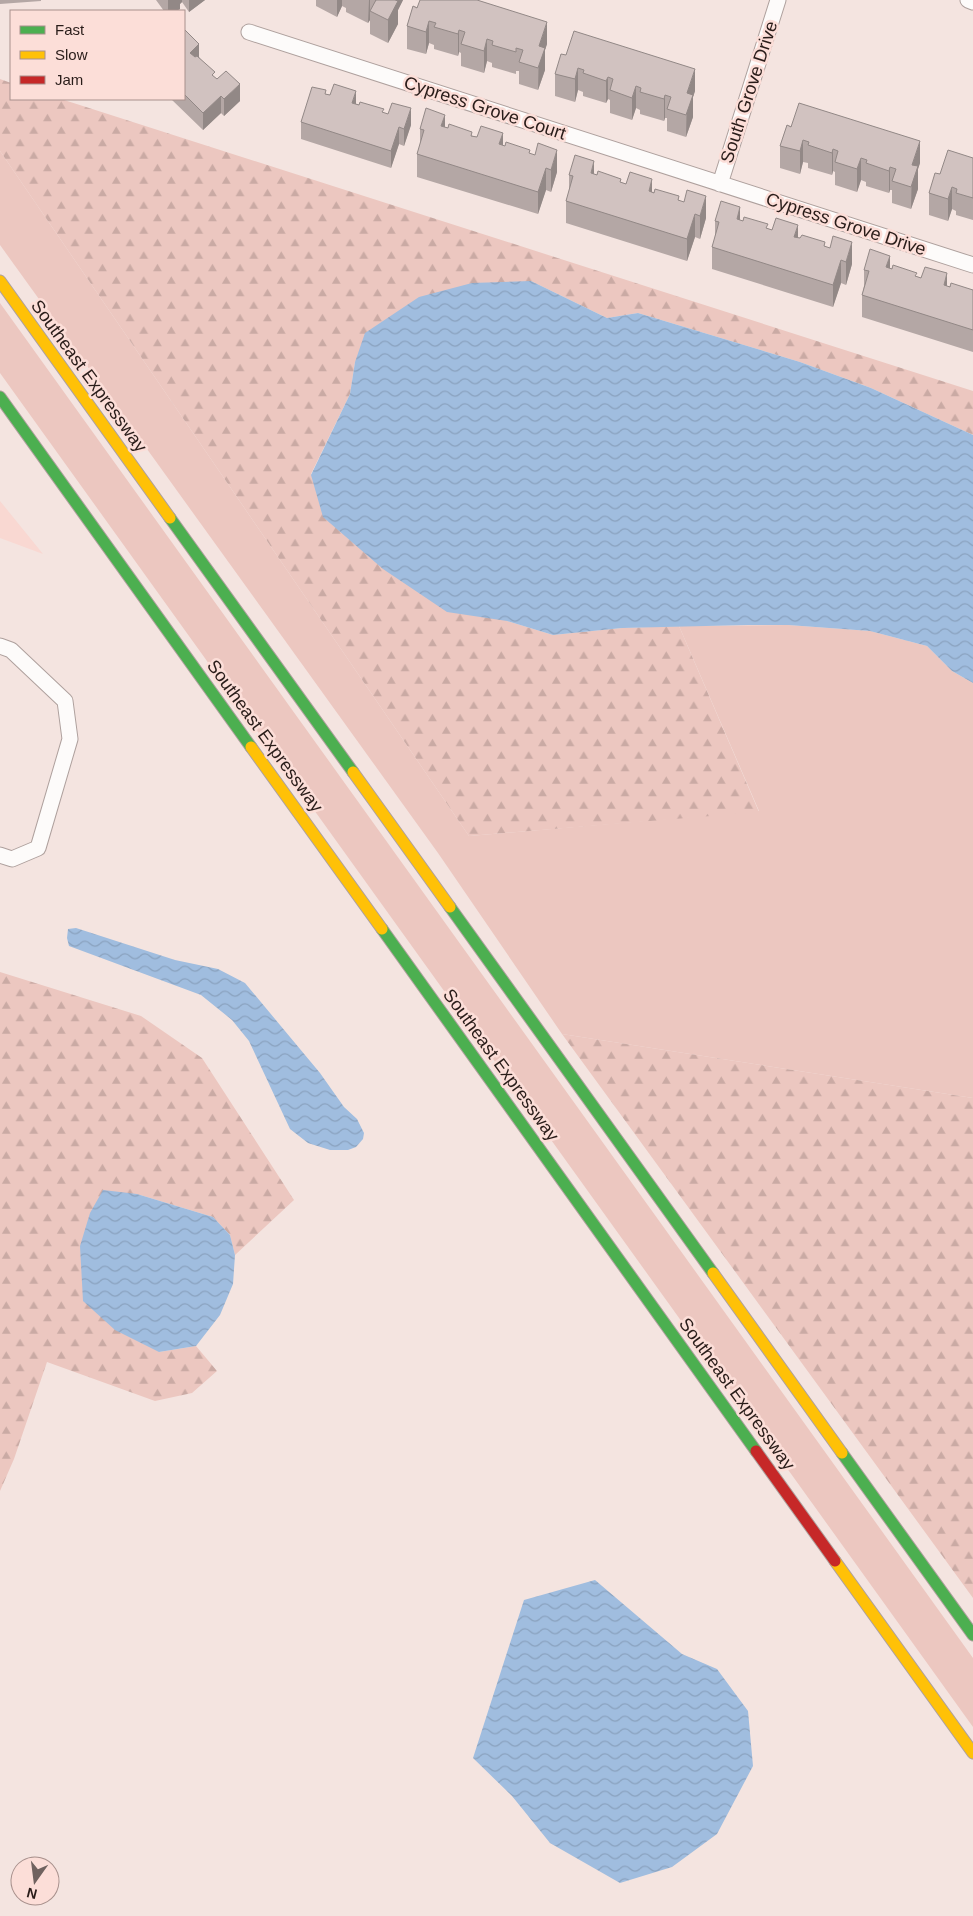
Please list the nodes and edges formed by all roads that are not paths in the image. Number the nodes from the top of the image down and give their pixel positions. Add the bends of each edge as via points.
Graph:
1 (778, 0) edge
2 (968, 0) edge
3 (973, 2) edge
4 (250, 32) dead end
5 (720, 184) junction
6 (973, 265) edge
7 (0, 281) edge
8 (0, 397) edge
9 (0, 646) edge
10 (0, 855) edge
11 (973, 1635) edge
12 (973, 1753) edge

1 - 5 street, South Grove Drive
2 - 3 street
4 - 5 street, Cypress Grove Court
5 - 6 street, Cypress Grove Drive
7 - 11 highway, Southeast Expressway
8 - 12 highway, Southeast Expressway
9 - 10 street via 12,650 65,701 70,739 38,848 12,859

